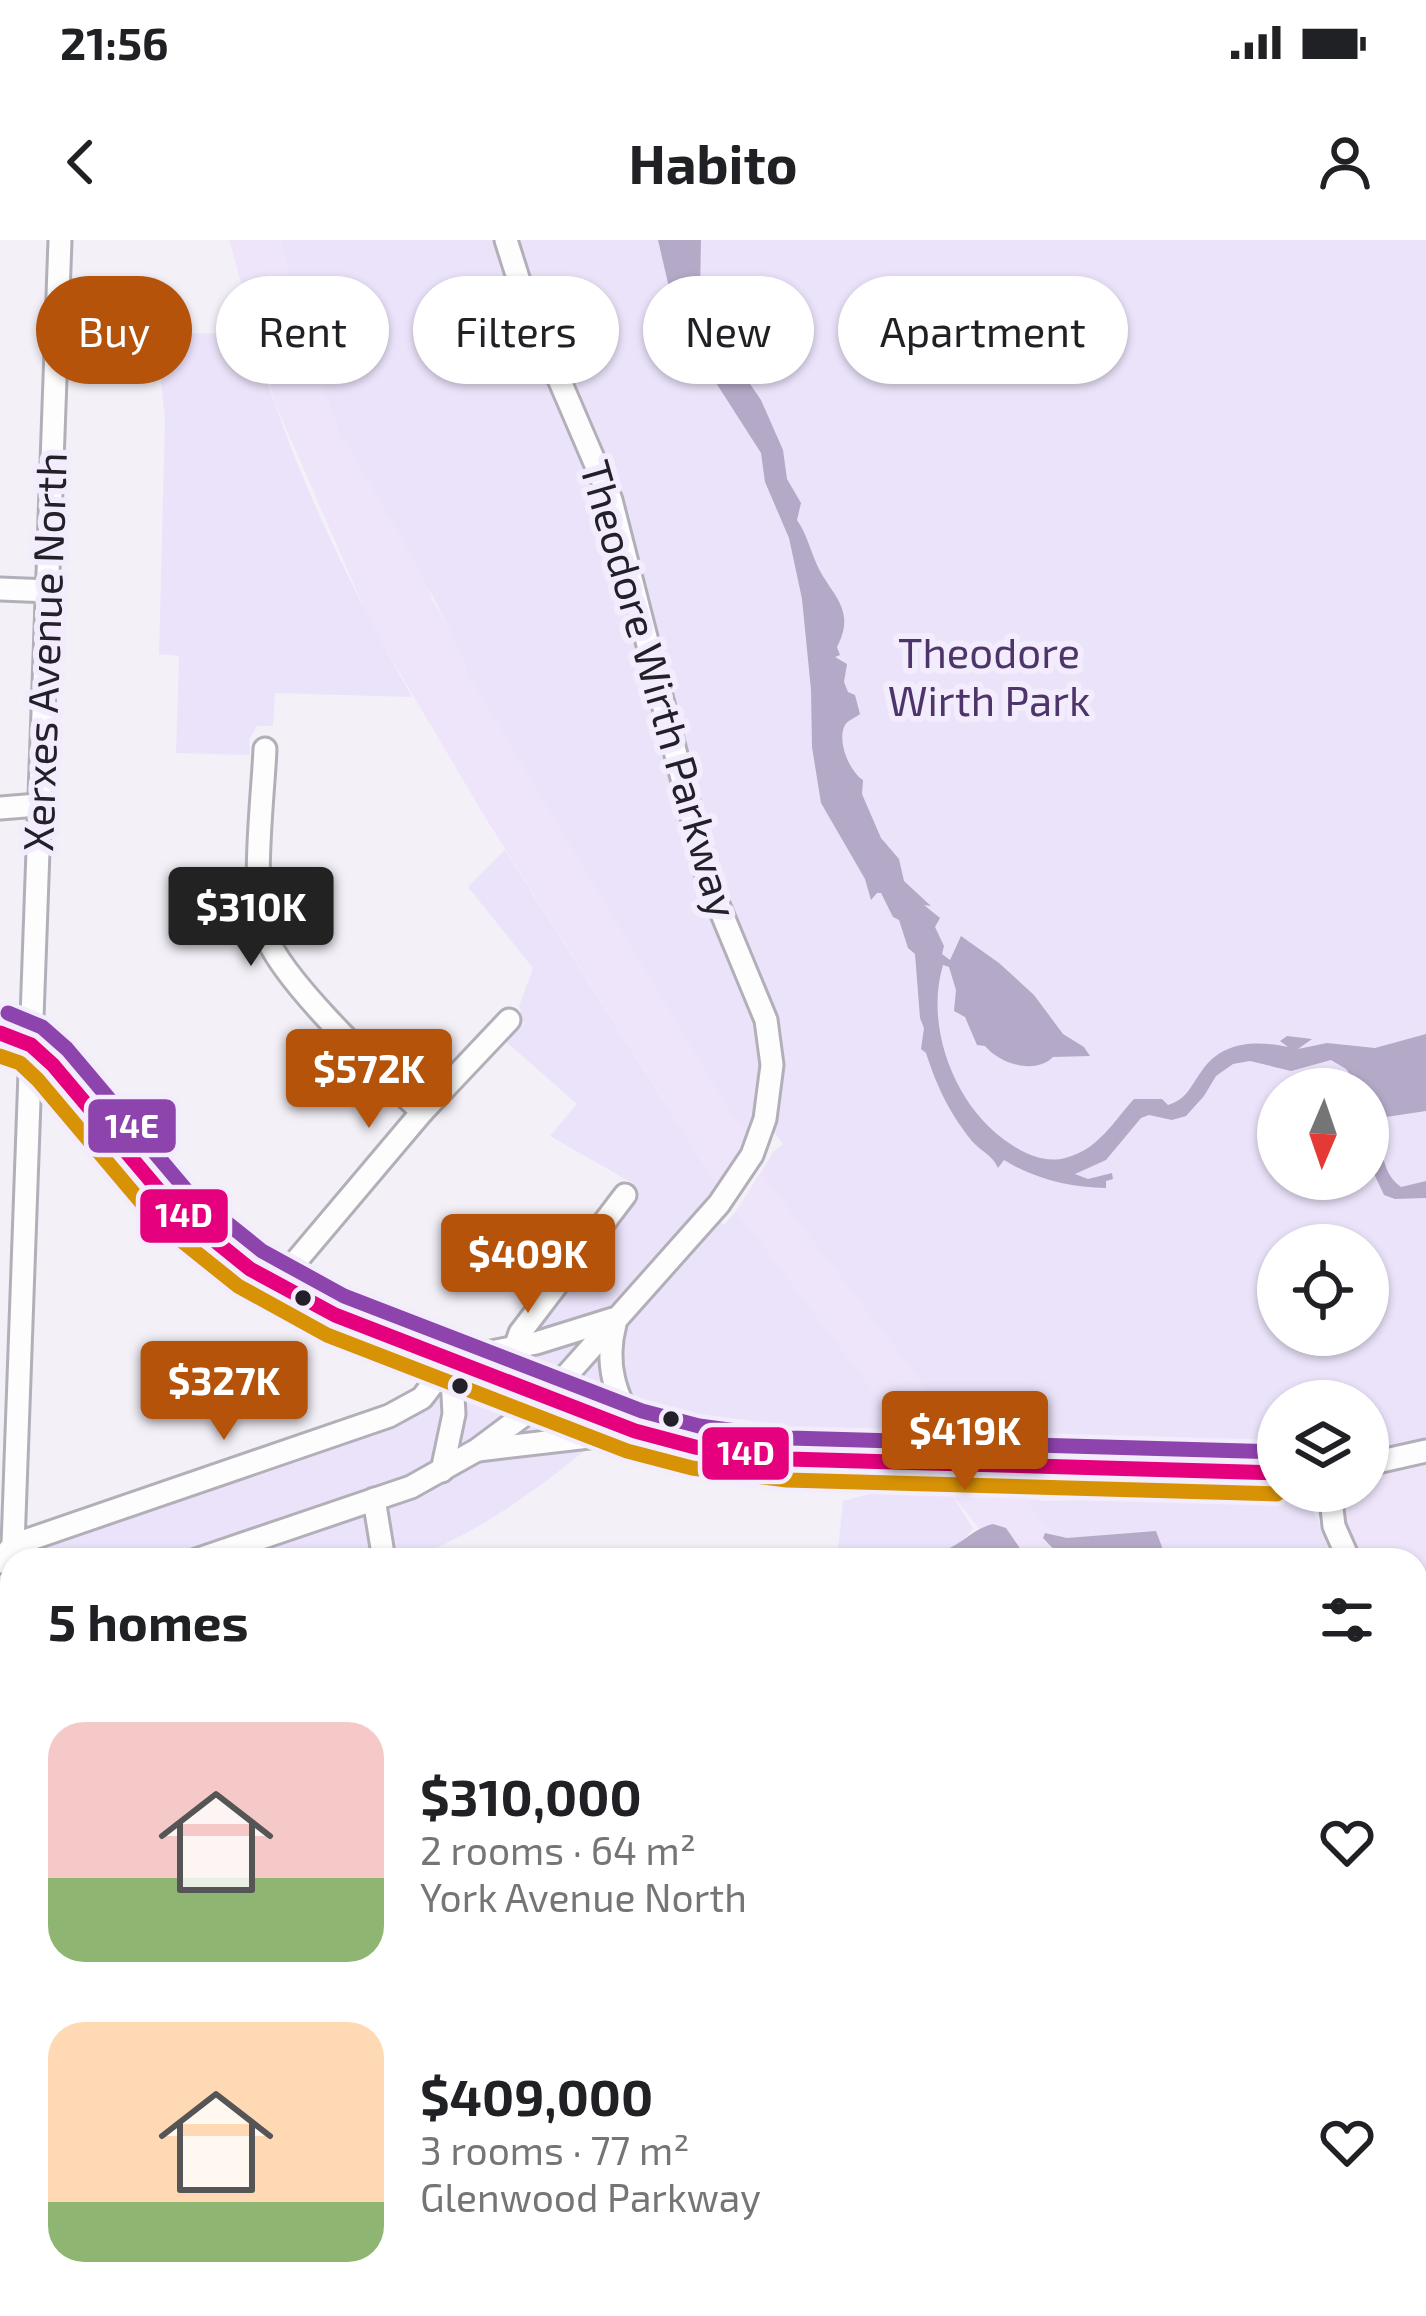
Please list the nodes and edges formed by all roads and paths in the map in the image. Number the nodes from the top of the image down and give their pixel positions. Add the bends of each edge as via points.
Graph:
1 (60, 240) edge
2 (506, 240) edge
3 (0, 589) edge
4 (50, 591) junction
5 (265, 749) dead end
6 (38, 805) junction
7 (0, 808) edge
8 (509, 1020) dead end
9 (0, 1033) edge
10 (31, 1046) junction
11 (422, 1112) junction
12 (626, 1195) dead end
13 (276, 1285) junction
14 (617, 1318) junction
15 (514, 1348) junction
16 (451, 1360) junction
17 (548, 1396) junction
18 (635, 1431) junction
19 (478, 1450) junction
20 (1426, 1451) edge
21 (9, 1453) edge
22 (1389, 1460) edge
23 (442, 1471) junction
24 (1257, 1472) edge
25 (374, 1499) junction
26 (1332, 1512) edge
27 (7, 1548) edge
28 (24, 1548) edge
29 (231, 1548) edge
30 (382, 1548) edge
31 (1344, 1548) edge

1 - 4 street, Xerxes Avenue North
2 - 14 street, Theodore Wirth Parkway via 611,500 708,880 766,1020 772,1065 752,1155
3 - 4 street
4 - 6 street, Xerxes Avenue North
5 - 11 street via 265,932 286,969
6 - 7 street
6 - 10 street, Xerxes Avenue North
8 - 11 street
9 - 10 street
10 - 13 street via 172,1206
10 - 21 street, Xerxes Avenue North
11 - 13 street
12 - 15 street
13 - 16 street
14 - 15 street
14 - 17 street, Theodore Wirth Parkway
14 - 18 street via 611,1379
15 - 16 street
16 - 17 street
16 - 23 street via 454,1414
16 - 28 street via 422,1397 389,1416
17 - 18 street
17 - 19 street, Theodore Wirth Parkway
18 - 19 street
18 - 24 street via 739,1455
19 - 23 street, Theodore Wirth Parkway
20 - 22 street
21 - 27 street, Xerxes Avenue North
23 - 25 street, Theodore Wirth Parkway
25 - 29 street, Theodore Wirth Parkway
25 - 30 street
26 - 31 street

